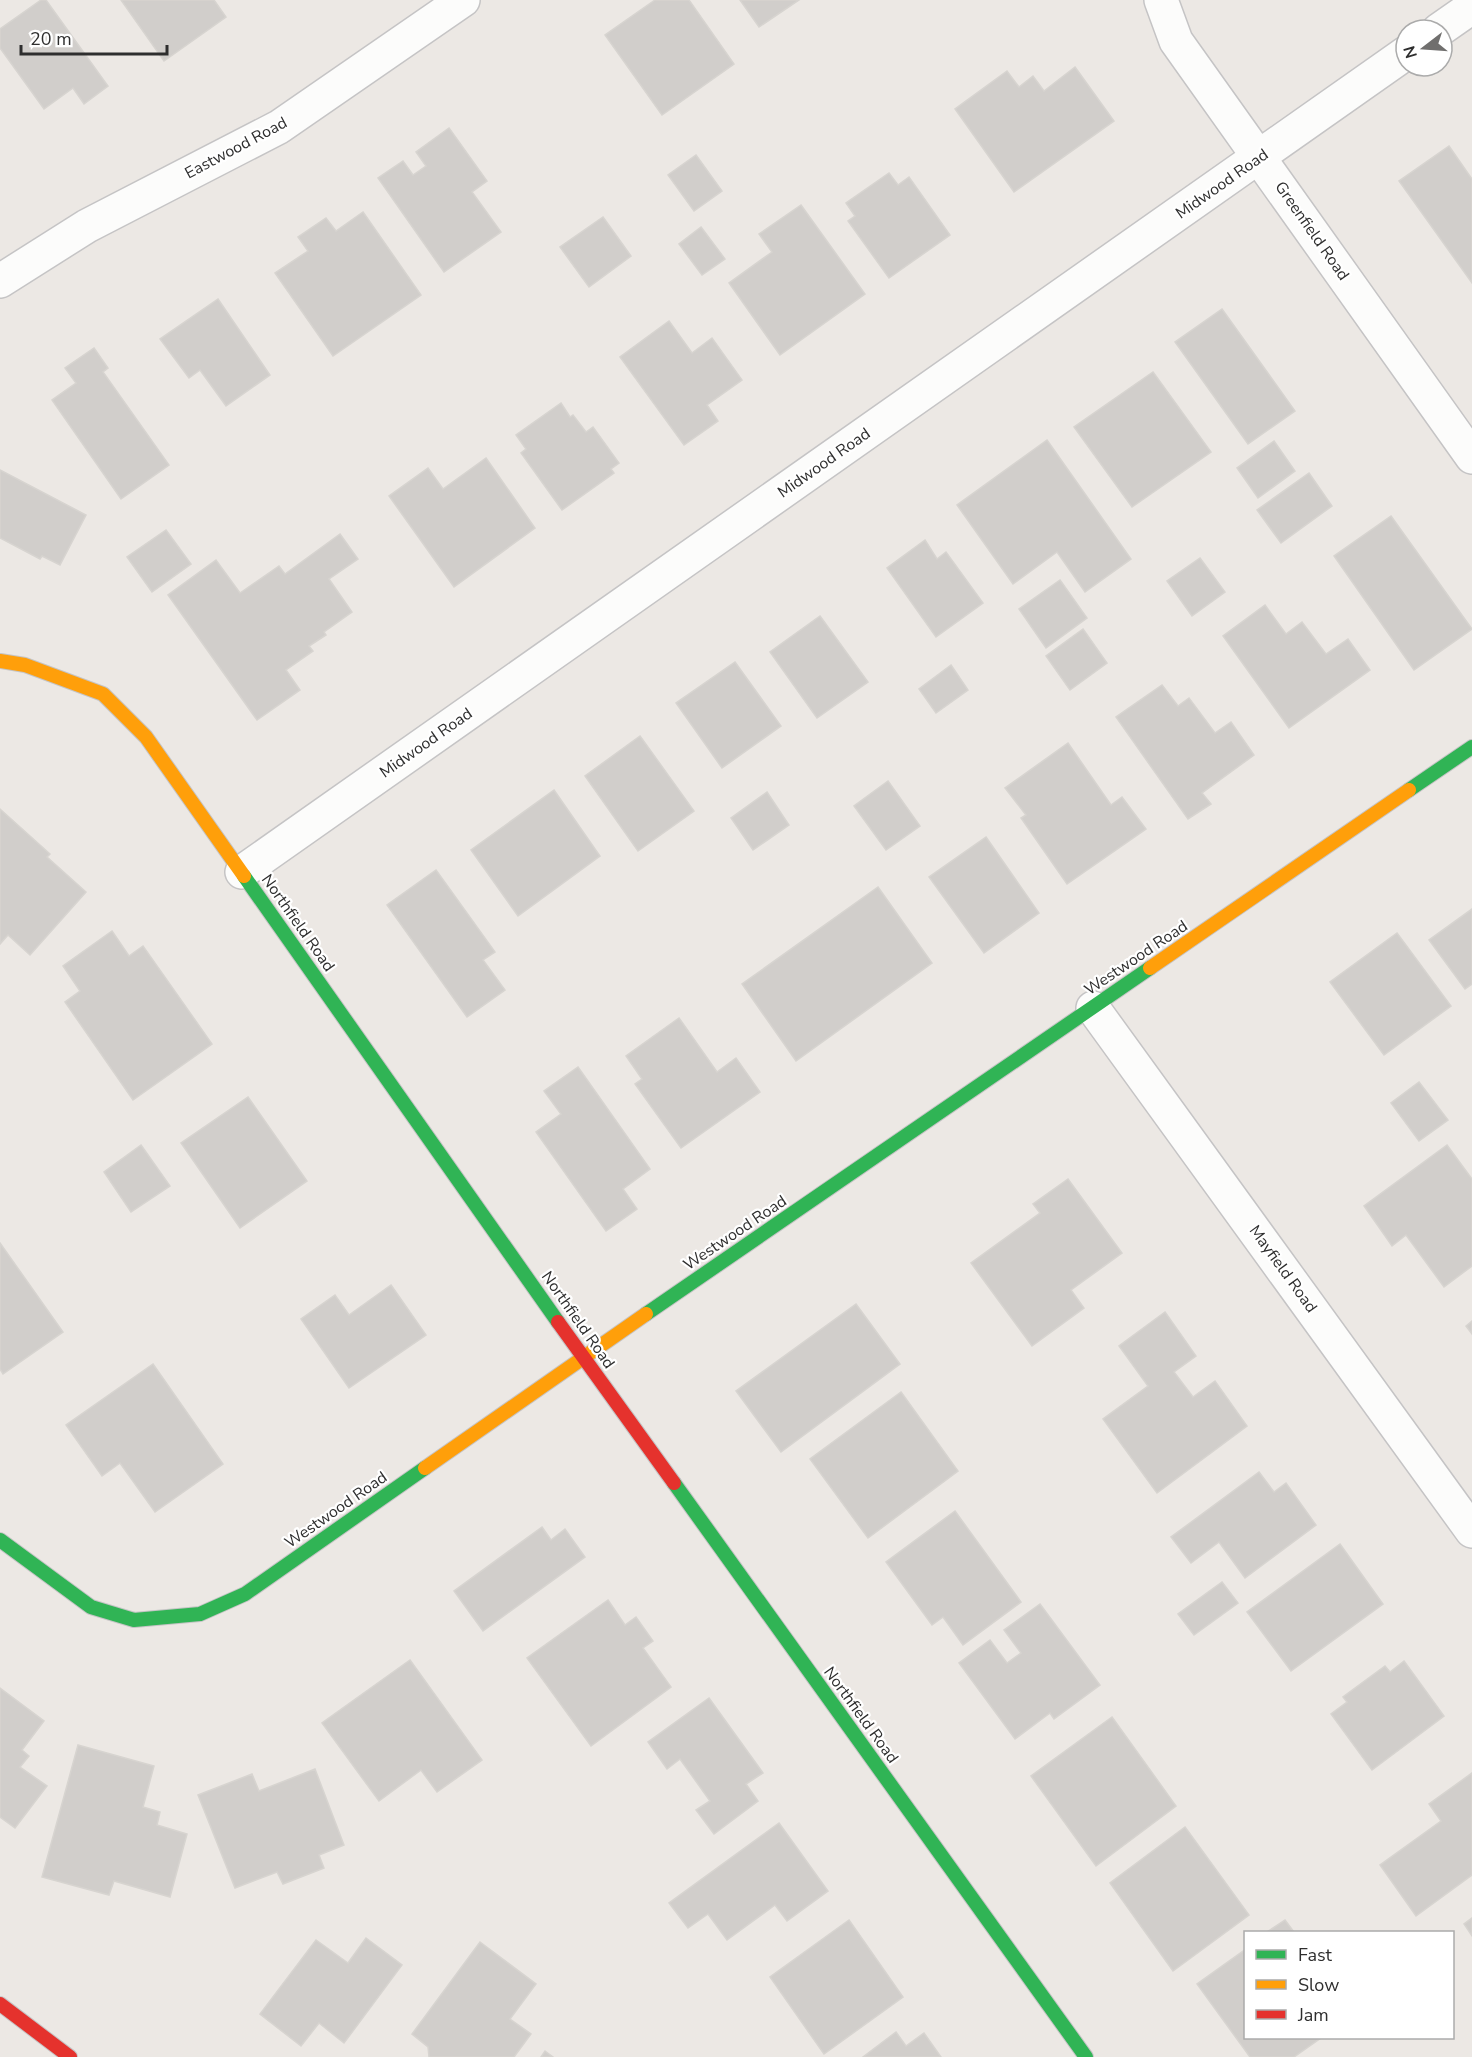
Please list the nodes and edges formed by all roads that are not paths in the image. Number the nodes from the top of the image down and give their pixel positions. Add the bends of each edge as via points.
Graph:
1 (463, 0) edge
2 (1161, 0) edge
3 (1472, 6) edge
4 (1454, 19) edge
5 (1394, 61) edge
6 (1259, 157) junction
7 (0, 281) edge
8 (1472, 458) edge
9 (0, 661) edge
10 (1472, 747) edge
11 (242, 872) junction
12 (1093, 1008) junction
13 (583, 1357) junction
14 (1472, 1531) edge
15 (0, 1540) edge
16 (0, 2004) edge
17 (70, 2057) edge
18 (1086, 2057) edge

1 - 7 street, Eastwood Road via 279,127 87,226
2 - 6 street, Greenfield Road via 1176,41
3 - 4 street
5 - 6 street, Midwood Road
6 - 8 street, Greenfield Road
6 - 11 street, Midwood Road
9 - 11 street, Northfield Road via 25,665 103,694 146,737
10 - 12 street, Westwood Road
11 - 13 street, Northfield Road
12 - 13 street, Westwood Road
12 - 14 street, Mayfield Road
13 - 15 street, Westwood Road via 245,1594 200,1614 134,1620 92,1607
13 - 18 street, Northfield Road
16 - 17 street

